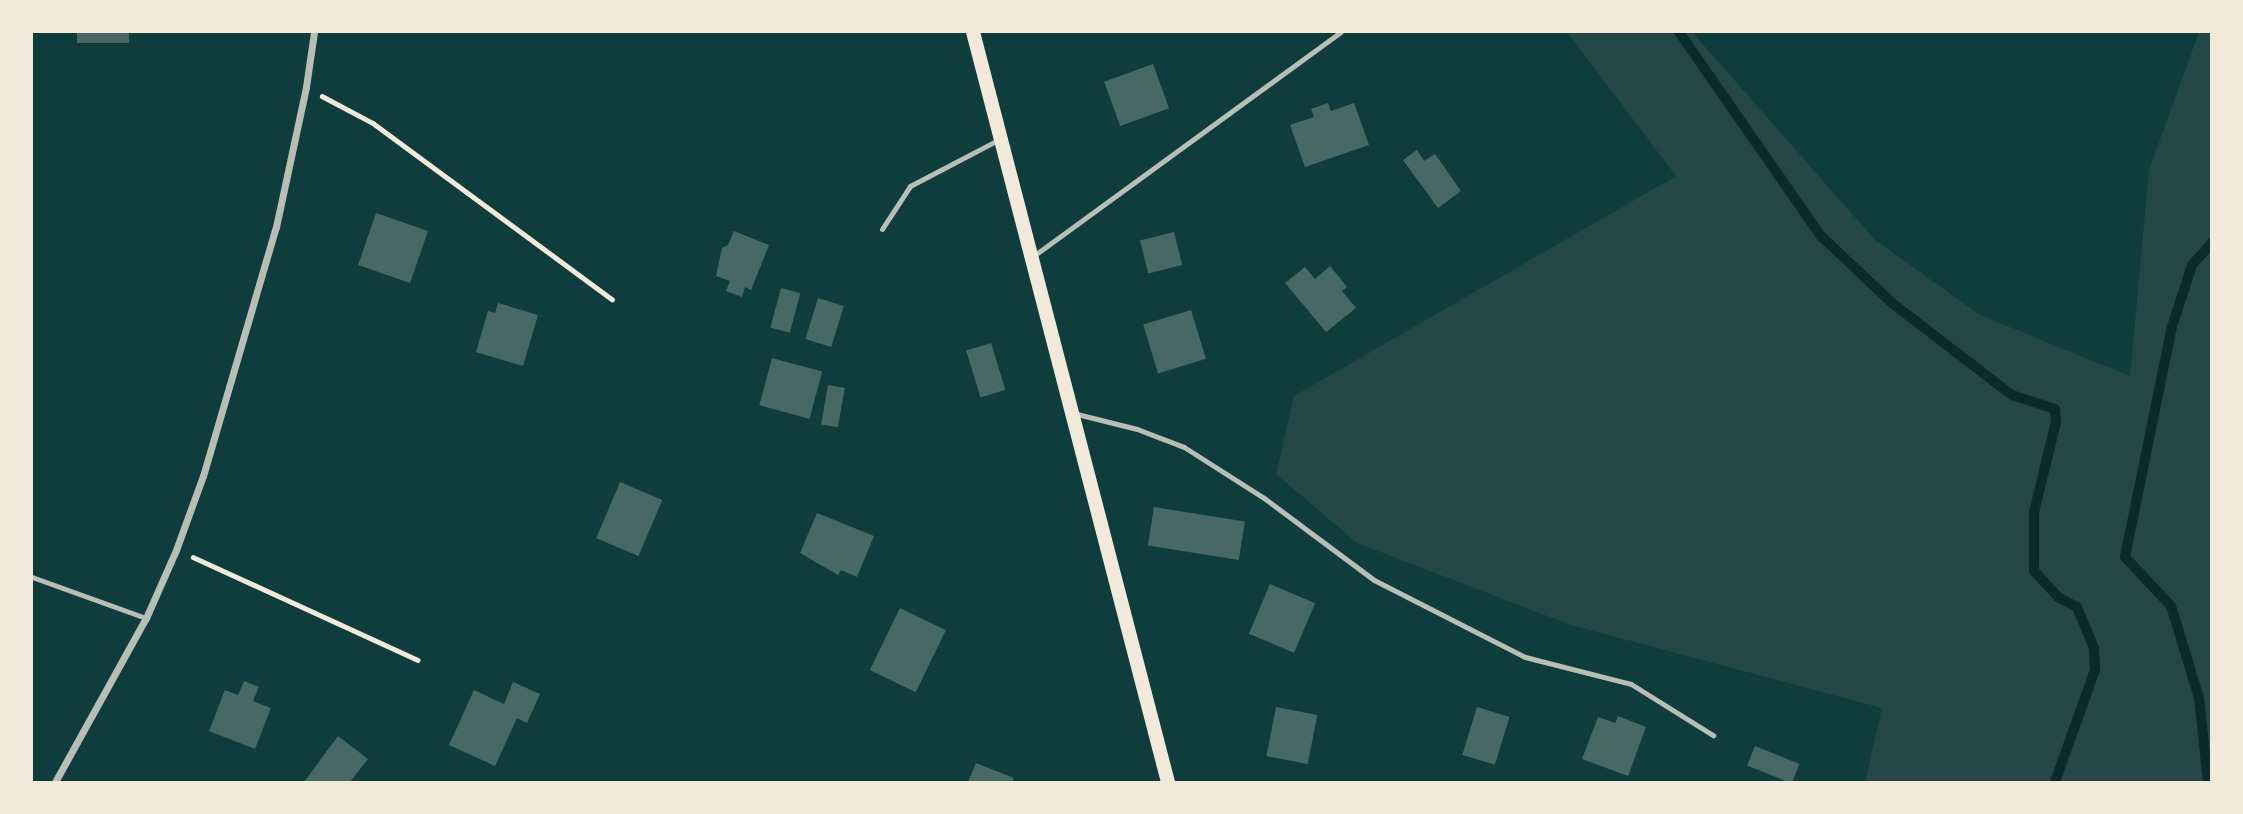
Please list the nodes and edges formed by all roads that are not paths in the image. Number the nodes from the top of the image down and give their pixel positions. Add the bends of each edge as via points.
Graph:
1 (314, 32) edge
2 (973, 32) edge
3 (1341, 32) edge
4 (1001, 138) junction
5 (882, 229) dead end
6 (1032, 257) junction
7 (1070, 412) junction
8 (32, 577) edge
9 (146, 618) junction
10 (1713, 735) dead end
11 (55, 782) edge
12 (1168, 782) edge

1 - 9 street via 276,227 203,476
2 - 4 main road
3 - 6 lane
4 - 5 lane via 910,186
4 - 6 main road
6 - 7 main road
7 - 10 lane via 1184,447 1264,498 1374,580 1525,657 1631,684
7 - 12 main road
8 - 9 lane
9 - 11 street

